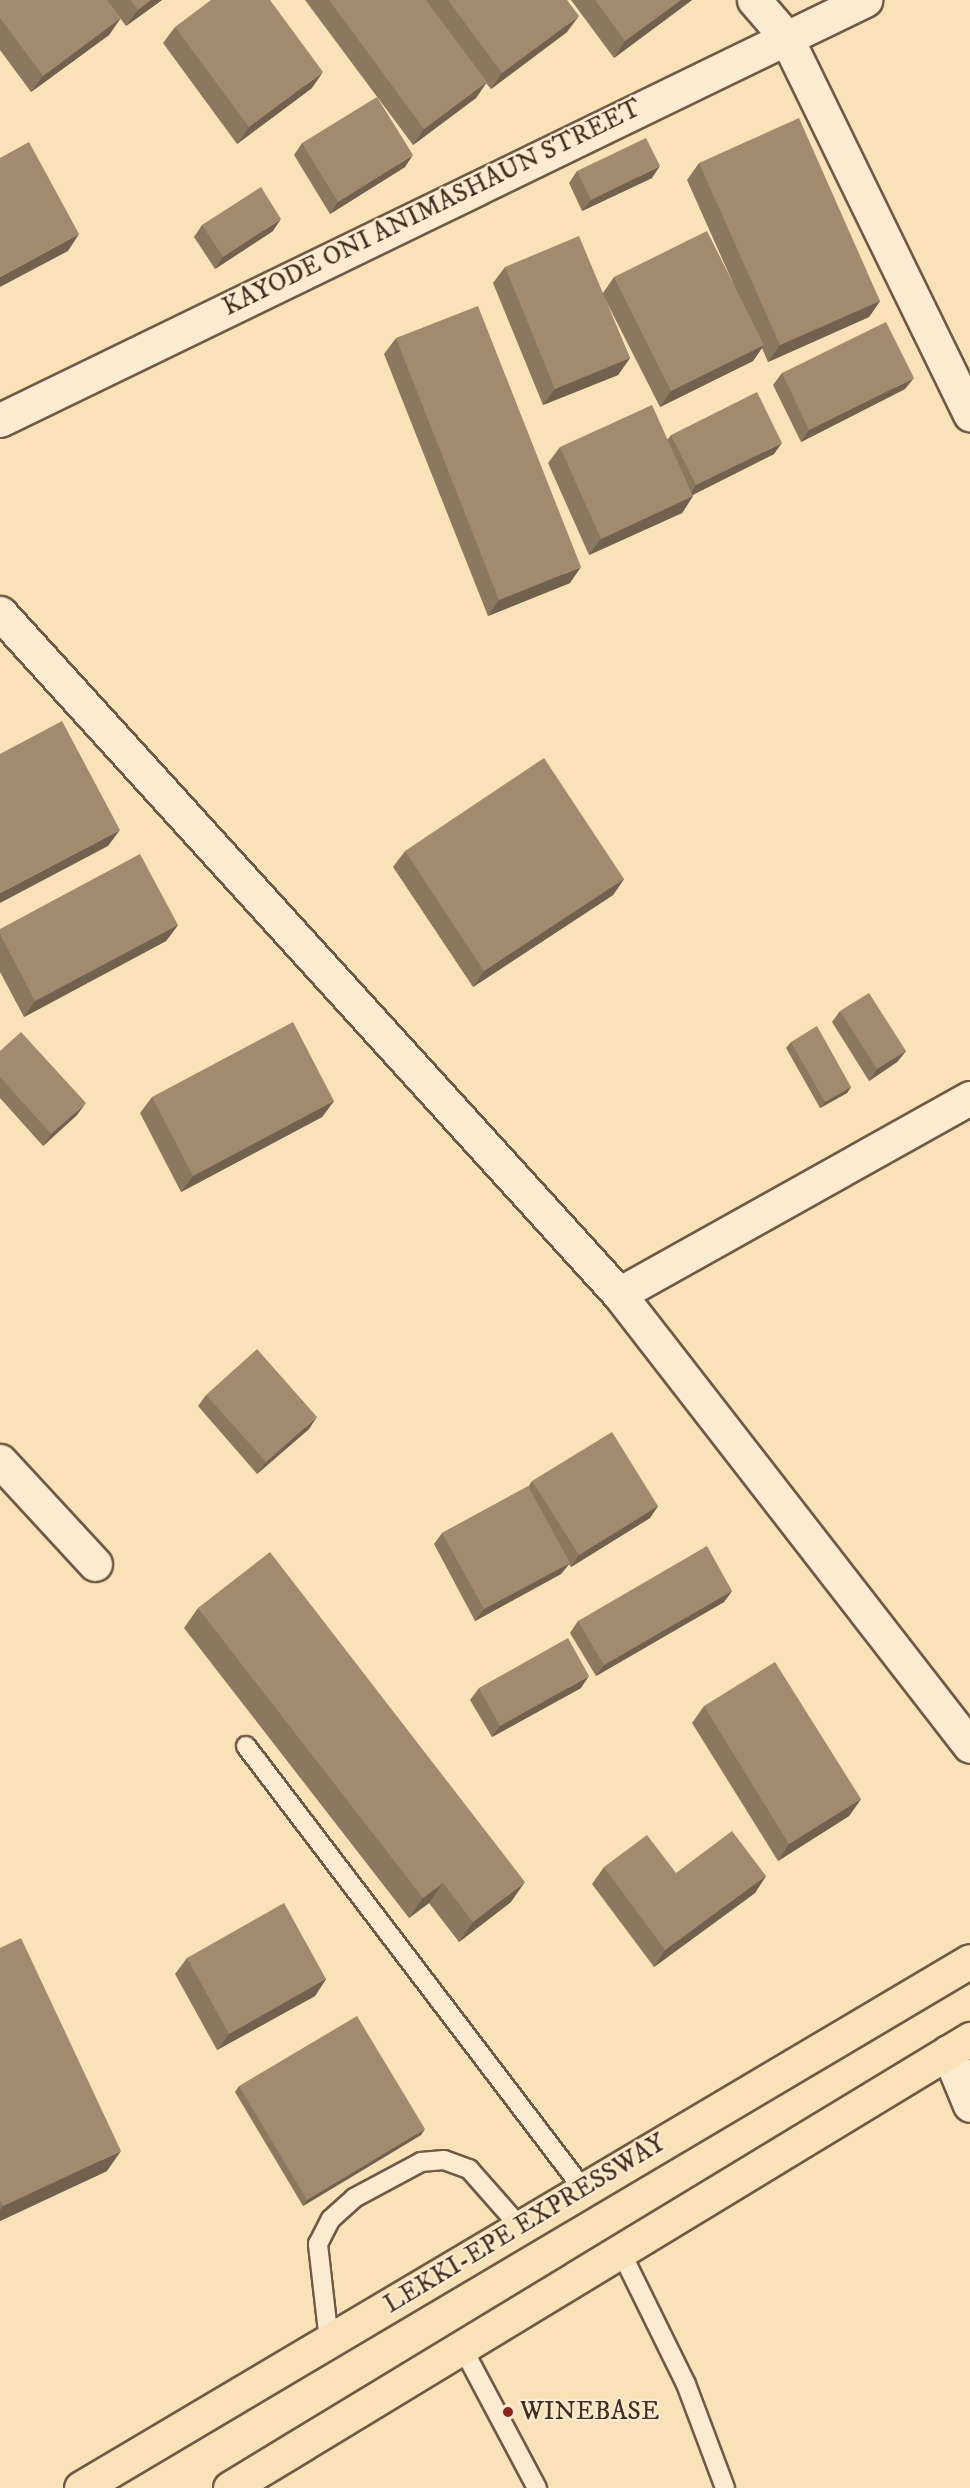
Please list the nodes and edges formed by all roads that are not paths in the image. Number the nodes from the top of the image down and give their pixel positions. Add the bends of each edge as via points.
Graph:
1 (754, 0) edge
2 (865, 0) edge
3 (786, 37) junction
4 (970, 415) edge
5 (0, 420) edge
6 (0, 613) edge
7 (970, 1098) edge
8 (619, 1294) junction
9 (0, 1461) edge
10 (94, 1564) dead end
11 (246, 1746) dead end
12 (970, 1746) edge
13 (970, 1960) edge
14 (959, 2046) edge
15 (970, 2105) edge
16 (584, 2190) junction
17 (521, 2228) junction
18 (620, 2250) junction
19 (328, 2341) junction
20 (462, 2347) junction
21 (232, 2487) edge
22 (81, 2488) edge
23 (537, 2488) edge
24 (725, 2488) edge

1 - 3 street
2 - 3 street, KAYODE ONI ANIMASHAUN STREET
3 - 4 street
3 - 5 street, KAYODE ONI ANIMASHAUN STREET
6 - 8 street
7 - 8 street
8 - 12 street
9 - 10 street
11 - 16 lane
13 - 16 highway, LEKKI-EPE EXPRESSWAY
14 - 15 street
14 - 18 highway
16 - 17 highway, LEKKI-EPE EXPRESSWAY
17 - 19 highway, LEKKI-EPE EXPRESSWAY
17 - 19 lane via 469,2169 444,2160 421,2162 354,2198 331,2218 318,2244
18 - 20 highway
18 - 24 lane via 686,2384
19 - 22 highway, LEKKI-EPE EXPRESSWAY
20 - 21 highway
20 - 23 lane

